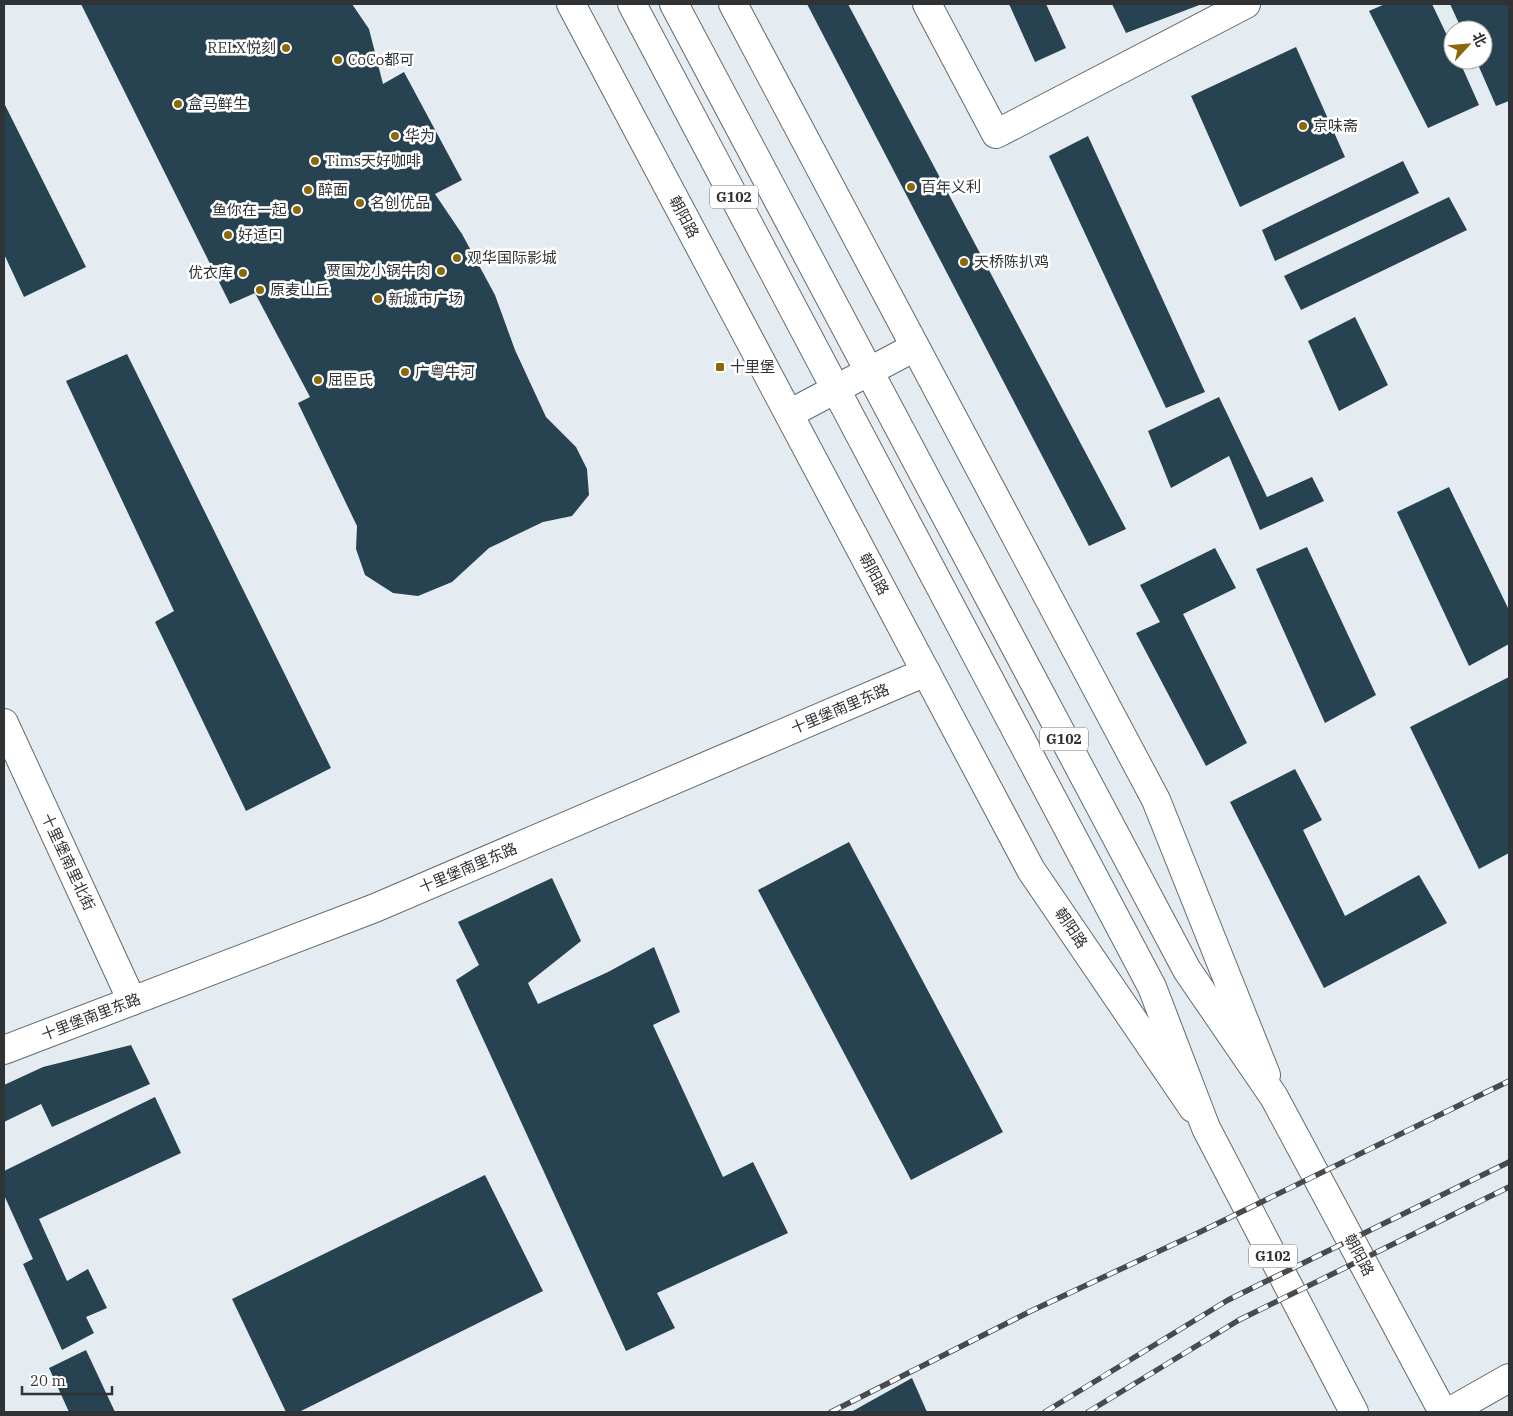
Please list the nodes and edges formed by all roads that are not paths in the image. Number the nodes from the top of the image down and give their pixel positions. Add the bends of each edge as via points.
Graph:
1 (571, 4) edge
2 (632, 4) edge
3 (674, 4) edge
4 (733, 4) edge
5 (927, 4) edge
6 (1246, 4) edge
7 (915, 347) junction
8 (869, 372) junction
9 (835, 390) junction
10 (789, 414) junction
11 (926, 672) junction
12 (4, 723) edge
13 (132, 1001) junction
14 (4, 1050) edge
15 (1274, 1097) junction
16 (1206, 1128) junction
17 (1509, 1378) edge
18 (1354, 1412) edge
19 (1443, 1412) edge
20 (1449, 1412) edge

1 - 10 main road, 朝阳路
2 - 9 main road, 朝阳路 / G102
3 - 8 main road, 朝阳路 / G102
4 - 7 main road, 朝阳路
5 - 6 main road via 996,134
7 - 8 main road
7 - 15 main road, 朝阳路 via 1156,800
8 - 9 main road
8 - 15 main road, 朝阳路 / G102 via 1187,970
9 - 10 main road
9 - 16 main road, 朝阳路 / G102 via 1152,987
10 - 11 main road, 朝阳路
11 - 13 main road, 十里堡南里东路 via 375,908
11 - 16 main road, 朝阳路 via 1031,870
12 - 13 main road, 十里堡南里北街
13 - 14 main road, 十里堡南里东路
15 - 19 main road, 朝阳路 / G102
16 - 18 main road, 朝阳路 / G102
17 - 20 main road

